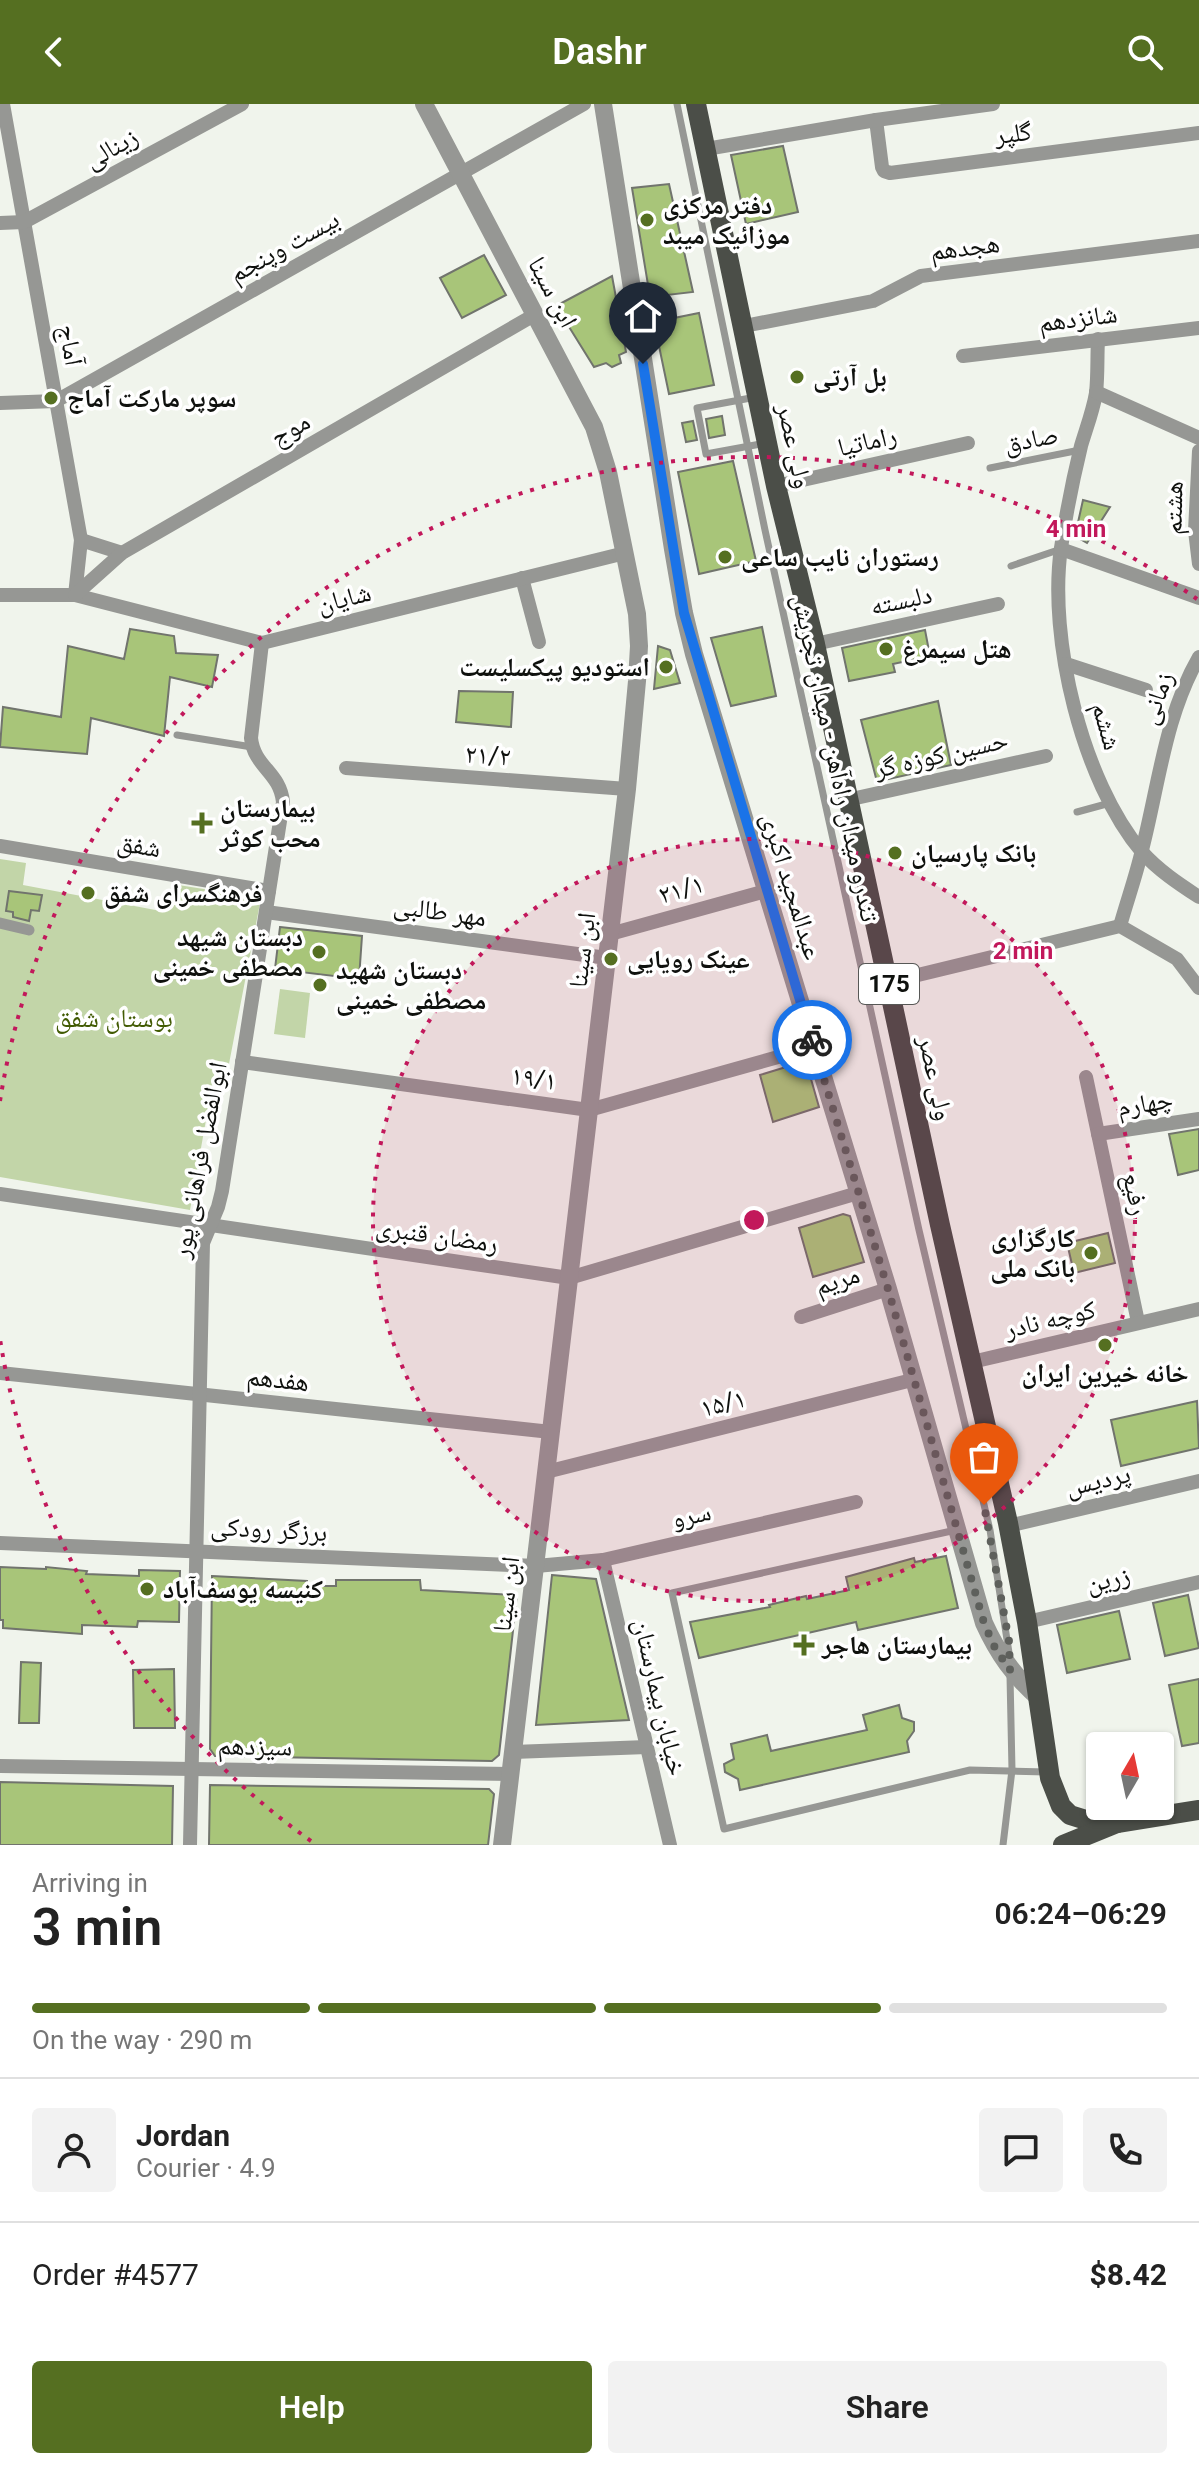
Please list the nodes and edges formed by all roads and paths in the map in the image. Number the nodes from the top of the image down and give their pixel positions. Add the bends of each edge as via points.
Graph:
1 (3, 104) edge
2 (242, 104) edge
3 (424, 104) edge
4 (584, 104) edge
5 (603, 104) edge
6 (677, 104) edge
7 (696, 104) edge
8 (993, 104) edge
9 (876, 120) junction
10 (1199, 133) edge
11 (706, 149) junction
12 (461, 173) junction
13 (24, 222) junction
14 (0, 223) edge
15 (1199, 241) edge
16 (536, 314) junction
17 (744, 326) junction
18 (1199, 328) edge
19 (1098, 339) junction
20 (963, 356) dead end
21 (1096, 392) junction
22 (748, 398) junction
23 (56, 401) junction
24 (0, 403) edge
25 (1199, 438) edge
26 (968, 443) dead end
27 (758, 445) junction
28 (1080, 450) junction
29 (1199, 451) edge
30 (990, 468) dead end
31 (776, 486) junction
32 (1197, 532) edge
33 (81, 540) junction
34 (1061, 549) junction
35 (122, 553) junction
36 (625, 553) junction
37 (1199, 564) edge
38 (1011, 566) dead end
39 (522, 578) junction
40 (0, 595) edge
41 (75, 595) junction
42 (1199, 598) edge
43 (998, 604) dead end
44 (539, 642) dead end
45 (262, 643) junction
46 (815, 644) junction
47 (1199, 657) edge
48 (1066, 664) junction
49 (1146, 690) dead end
50 (177, 735) dead end
51 (252, 747) junction
52 (1046, 756) dead end
53 (346, 768) dead end
54 (627, 789) junction
55 (847, 800) junction
56 (1110, 803) junction
57 (1077, 812) dead end
58 (0, 846) edge
59 (1142, 851) junction
60 (269, 891) junction
61 (766, 891) junction
62 (1199, 897) edge
63 (266, 912) junction
64 (0, 923) edge
65 (1120, 926) junction
66 (29, 930) dead end
67 (610, 934) junction
68 (607, 958) junction
69 (889, 982) junction
70 (1199, 988) edge
71 (814, 1047) junction
72 (242, 1062) junction
73 (1086, 1077) dead end
74 (589, 1110) junction
75 (1199, 1119) edge
76 (1098, 1134) junction
77 (858, 1193) junction
78 (0, 1194) edge
79 (210, 1227) junction
80 (569, 1278) junction
81 (888, 1289) junction
82 (1199, 1309) edge
83 (801, 1317) dead end
84 (1138, 1322) junction
85 (972, 1362) junction
86 (0, 1373) edge
87 (912, 1380) junction
88 (200, 1394) junction
89 (551, 1432) junction
90 (546, 1472) junction
91 (1199, 1481) edge
92 (856, 1502) dead end
93 (1008, 1526) junction
94 (956, 1530) junction
95 (0, 1543) edge
96 (197, 1550) junction
97 (603, 1560) junction
98 (536, 1566) junction
99 (1199, 1582) edge
100 (1027, 1622) junction
101 (1010, 1670) junction
102 (1039, 1698) junction
103 (647, 1747) junction
104 (513, 1752) junction
105 (0, 1766) edge
106 (192, 1769) junction
107 (1048, 1772) junction
108 (510, 1774) junction
109 (1199, 1810) edge
110 (1117, 1823) junction
111 (190, 1845) edge
112 (502, 1845) edge
113 (670, 1845) edge
114 (1003, 1845) edge
115 (1063, 1845) edge

1 - 13 street, آماج
2 - 13 street, زینالی
3 - 12 street, ابن سینا
4 - 12 street, بیست وپنجم
5 - 61 street, عبدالمجید اکبری via 684,613
6 - 22 lane
7 - 11 main road, ولی عصر / 175
8 - 9 street
9 - 10 street, گلپر via 882,167 890,173
9 - 11 street
11 - 17 main road, ولی عصر / 175
12 - 16 street, ابن سینا
12 - 23 street, بیست وپنجم
13 - 14 street, زینالی
13 - 23 street, آماج
15 - 17 street, هجدهم via 921,276 873,301
16 - 35 street, موج
16 - 36 street, ابن سینا via 594,427
17 - 22 main road, ولی عصر / 175
18 - 19 street, شانزدهم
19 - 20 street, شانزدهم
19 - 21 street, ششم
21 - 25 street
21 - 28 street, ششم
22 - 27 main road, ولی عصر / 175
22 - 27 lane via 697,408 706,454
23 - 24 street, بیست وپنجم
23 - 33 street, آماج
26 - 31 street, راماتیا
27 - 31 main road, ولی عصر / 175
27 - 101 lane, تندرو میدان راه‌آهن - میدان تجریش via 919,1230 990,1530
28 - 30 lane, صادق
28 - 34 street, ششم
29 - 32 street, هشتم
31 - 46 main road, ولی عصر / 175
32 - 37 street, هشتم
33 - 35 street
33 - 41 street, آماج
34 - 38 lane
34 - 42 street
34 - 48 street, ششم via 1057,602
35 - 41 street, موج
36 - 39 street, شایان
36 - 54 street, ابن سینا via 639,646
39 - 44 street
39 - 45 street, شایان
40 - 41 street, شایان
41 - 45 street, شایان
43 - 46 street, دلبسته
45 - 51 street
46 - 55 main road, ولی عصر / 175
47 - 59 street, زمانی via 1168,733
48 - 49 street
48 - 56 street, ششم via 1094,772
50 - 51 lane
51 - 60 street, ابوالفضل فراهانی پور via 282,788
52 - 55 street, حسین کوزه گر
53 - 54 street, ۲۱/۲
54 - 67 street, ابن سینا
55 - 69 main road, ولی عصر / 175
56 - 57 lane
56 - 59 street, ششم
58 - 60 street, شفق
59 - 62 street, ششم
59 - 65 street, زمانی
60 - 63 street, ابوالفضل فراهانی پور
61 - 67 street, ۲۱/۱
61 - 71 street, عبدالمجید اکبری
63 - 68 street, مهر طالبی
63 - 72 street, ابوالفضل فراهانی پور
64 - 66 street
65 - 69 street
65 - 70 street via 1177,959
67 - 68 street, ابن سینا
68 - 74 street, ابن سینا
69 - 85 main road, ولی عصر / 175
71 - 74 street, ۱۹/۱
71 - 77 street, عبدالمجید اکبری
72 - 74 street, ۱۹/۱
72 - 79 street, ابوالفضل فراهانی پور via 222,1191
73 - 76 street, رفیع
74 - 80 street, ابن سینا
75 - 76 street, چهارم
76 - 84 street, رفیع
77 - 80 street, رمضان قنبری
77 - 81 street, عبدالمجید اکبری
78 - 79 street, رمضان قنبری
79 - 80 street, رمضان قنبری
79 - 88 street, ابوالفضل فراهانی پور via 203,1243
80 - 89 street, ابن سینا
81 - 83 street, مریم
81 - 87 street, عبدالمجید اکبری
82 - 84 street, کوچه نادر
84 - 85 street, کوچه نادر
85 - 93 main road, ولی عصر / 175
86 - 88 street, هفدهم
87 - 90 street, ۱۵/۱
87 - 94 street, عبدالمجید اکبری
88 - 89 street, هفدهم
88 - 96 street, ابوالفضل فراهانی پور
89 - 90 street, ابن سینا
90 - 98 street, ابن سینا
91 - 93 street, پردیس
92 - 97 street, سرو
93 - 100 main road, ولی عصر / 175
94 - 101 street, عبدالمجید اکبری via 984,1623
94 - 107 lane via 672,1593 724,1829 970,1770
95 - 96 street, برزگر رودکی
96 - 98 street, برزگر رودکی
96 - 106 street, ابوالفضل فراهانی پور
97 - 98 street, سرو
97 - 103 street, خیابان بیمارستان
98 - 104 street, ابن سینا
99 - 100 street, زرین
100 - 102 main road, ولی عصر / 175
101 - 102 street, عبدالمجید اکبری
101 - 114 lane, تندرو میدان راه‌آهن - میدان تجریش via 1012,1770
102 - 107 main road, ولی عصر / 175
103 - 104 street
103 - 113 street, خیابان بیمارستان
104 - 108 street, ابن سینا
105 - 106 street, سیزدهم
106 - 108 street, سیزدهم
106 - 111 street, ابوالفضل فراهانی پور
107 - 110 main road, ولی عصر / 175 via 1055,1795 1070,1815
108 - 112 street, ابن سینا
109 - 110 main road
110 - 115 main road

